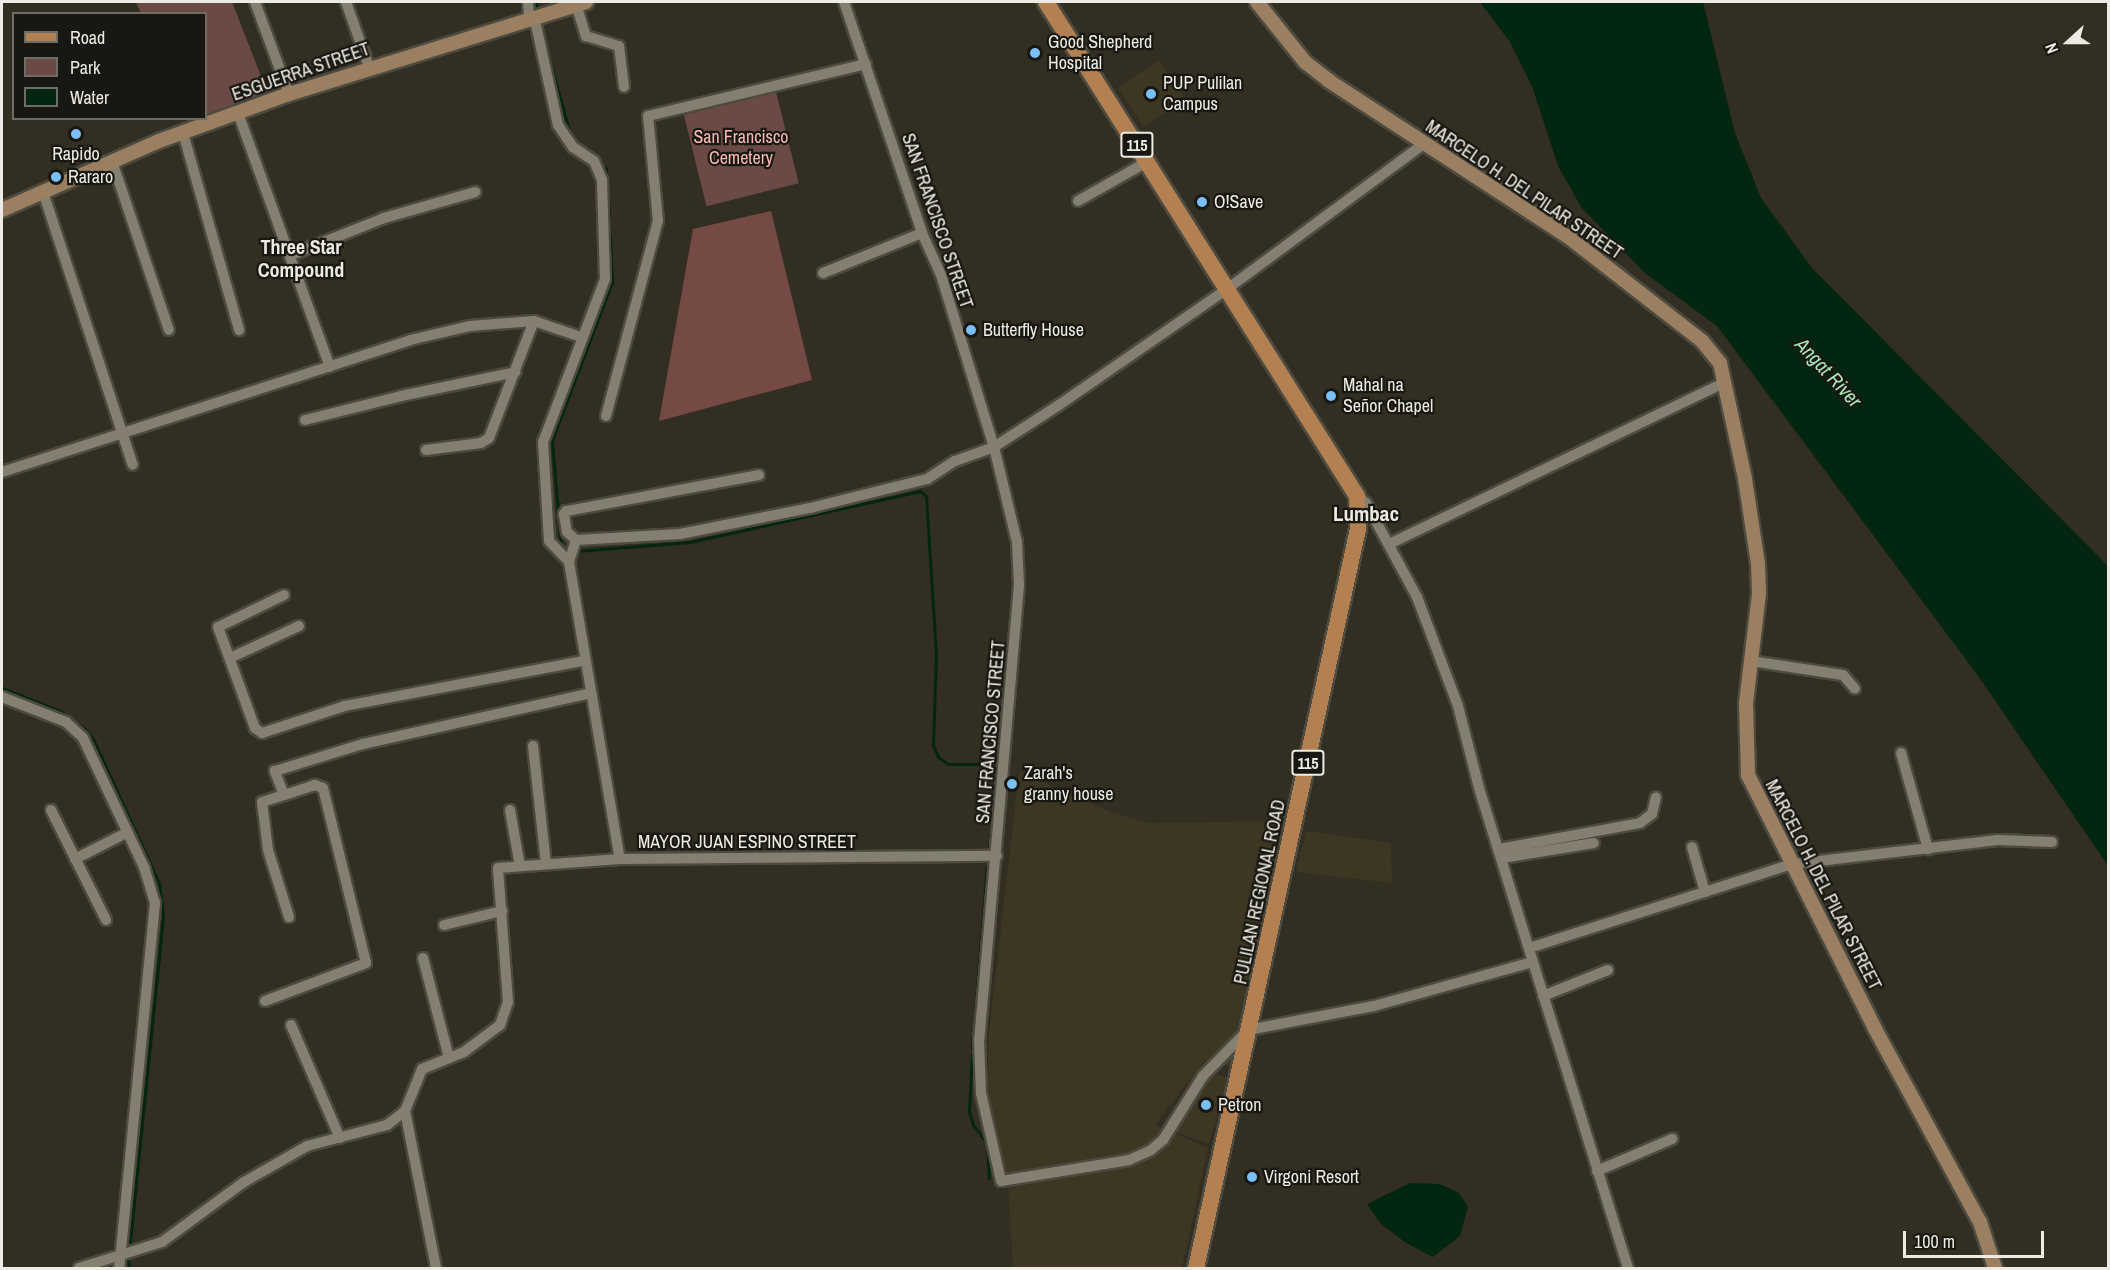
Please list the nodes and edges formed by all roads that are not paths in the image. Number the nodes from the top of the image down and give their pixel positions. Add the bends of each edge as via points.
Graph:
1 (255, 2) edge
2 (346, 2) edge
3 (528, 2) edge
4 (844, 2) edge
5 (1046, 2) edge
6 (1257, 2) edge
7 (581, 3) edge
8 (531, 17) junction
9 (866, 64) junction
10 (369, 67) junction
11 (624, 87) dead end
12 (289, 94) junction
13 (238, 113) junction
14 (183, 133) junction
15 (1424, 144) junction
16 (112, 161) junction
17 (1147, 162) junction
18 (43, 192) junction
19 (476, 192) dead end
20 (1078, 201) dead end
21 (2, 210) edge
22 (922, 233) junction
23 (291, 255) junction
24 (823, 273) dead end
25 (1227, 289) junction
26 (534, 321) junction
27 (169, 330) dead end
28 (239, 330) dead end
29 (581, 337) junction
30 (330, 367) junction
31 (516, 372) junction
32 (1724, 383) junction
33 (606, 416) dead end
34 (305, 420) dead end
35 (122, 431) junction
36 (994, 447) junction
37 (426, 450) dead end
38 (133, 465) dead end
39 (2, 472) edge
40 (759, 475) dead end
41 (1357, 496) junction
42 (576, 540) junction
43 (1389, 544) junction
44 (569, 562) junction
45 (284, 595) dead end
46 (298, 626) dead end
47 (230, 658) junction
48 (584, 661) junction
49 (1751, 661) junction
50 (1854, 688) dead end
51 (591, 693) junction
52 (2, 697) edge
53 (533, 746) dead end
54 (1900, 753) dead end
55 (284, 795) junction
56 (1656, 797) dead end
57 (51, 810) dead end
58 (510, 810) dead end
59 (128, 832) junction
60 (2052, 842) dead end
61 (1594, 843) dead end
62 (1692, 848) dead end
63 (1928, 849) junction
64 (1501, 854) junction
65 (997, 856) junction
66 (75, 859) junction
67 (620, 859) junction
68 (546, 864) junction
69 (1793, 864) junction
70 (520, 866) junction
71 (1705, 892) junction
72 (502, 911) junction
73 (289, 918) dead end
74 (106, 920) dead end
75 (444, 925) dead end
76 (1529, 948) junction
77 (423, 958) dead end
78 (1533, 962) junction
79 (1608, 970) dead end
80 (1543, 996) junction
81 (265, 1001) dead end
82 (291, 1024) dead end
83 (1248, 1030) junction
84 (449, 1058) junction
85 (405, 1111) junction
86 (340, 1138) junction
87 (1672, 1139) dead end
88 (1597, 1171) junction
89 (118, 1256) junction
90 (79, 1269) edge
91 (119, 1269) edge
92 (436, 1269) edge
93 (1196, 1269) edge
94 (1628, 1269) edge
95 (1995, 1269) edge

1 - 12 street
2 - 10 street
3 - 8 street
4 - 9 street, SAN FRANCISCO STREET
5 - 17 main road, 115
6 - 15 street, MARCELO H. DEL PILAR STREET via 1305,62 1354,100
7 - 8 street, ESGUERRA STREET
7 - 11 street via 586,36 620,46
8 - 10 street, ESGUERRA STREET
8 - 29 street via 558,125 573,147 594,161 602,180 606,273
9 - 22 street, SAN FRANCISCO STREET
9 - 33 street via 648,116 658,221
10 - 12 street, ESGUERRA STREET
12 - 13 street, ESGUERRA STREET
13 - 14 street, ESGUERRA STREET
13 - 23 street
14 - 16 street, ESGUERRA STREET
14 - 28 street
15 - 25 street
15 - 32 street, MARCELO H. DEL PILAR STREET via 1611,268 1702,341 1720,363
16 - 18 street, ESGUERRA STREET
16 - 27 street
17 - 20 street
17 - 25 main road, 115
18 - 21 street, ESGUERRA STREET
18 - 35 street
19 - 23 street via 384,219
22 - 24 street
22 - 36 street, SAN FRANCISCO STREET via 940,275
23 - 30 street
25 - 36 street
25 - 41 main road, 115
26 - 29 street
26 - 30 street via 470,326 410,340
26 - 31 street
29 - 44 street via 543,442 549,541
30 - 35 street
31 - 34 street
31 - 37 street via 488,440
32 - 43 street
32 - 49 street, MARCELO H. DEL PILAR STREET via 1758,564 1759,594
35 - 38 street
35 - 39 street
36 - 42 street via 955,461 927,478 810,508 680,534
36 - 65 street, SAN FRANCISCO STREET via 1017,542 1019,585
40 - 42 street via 566,511 567,532
41 - 43 street via 1366,502
41 - 83 main road, PULILAN REGIONAL ROAD / 115 via 1358,529
42 - 44 street
43 - 64 street via 1433,633
44 - 48 street
45 - 47 street via 220,624
46 - 47 street
47 - 48 street via 255,728 267,734 345,706
48 - 51 street
49 - 50 street via 1843,675
49 - 69 street, MARCELO H. DEL PILAR STREET via 1744,761 1755,795
51 - 55 street via 317,756 275,771
51 - 67 street
52 - 59 street via 78,730
53 - 68 street
54 - 63 street
55 - 73 street via 262,802 268,850
55 - 81 street via 315,785 323,788 366,963
56 - 64 street via 1652,814 1640,823
57 - 66 street
58 - 70 street
59 - 66 street
59 - 89 street via 144,867 156,916
60 - 63 street via 1998,840
61 - 64 street
62 - 71 street
63 - 69 street
64 - 76 street
65 - 67 street, MAYOR JUAN ESPINO STREET
65 - 83 street, SAN FRANCISCO STREET via 979,1038 981,1093 1001,1180 1129,1160 1151,1150 1163,1140 1203,1076
66 - 74 street
67 - 68 street, MAYOR JUAN ESPINO STREET
68 - 70 street, MAYOR JUAN ESPINO STREET
69 - 71 street
69 - 95 street, MARCELO H. DEL PILAR STREET via 1874,1027 1980,1222
70 - 72 street, MAYOR JUAN ESPINO STREET via 498,867
71 - 76 street
72 - 75 street
72 - 84 street via 506,1016 480,1041
76 - 78 street
77 - 84 street
78 - 80 street
78 - 83 street via 1374,1006
79 - 80 street
80 - 88 street
82 - 86 street
83 - 93 main road, PULILAN REGIONAL ROAD / 115
84 - 85 street via 422,1069
85 - 86 street via 387,1125
85 - 92 street
86 - 89 street via 313,1144 284,1158 162,1242
87 - 88 street
88 - 94 street
89 - 90 street
89 - 91 street

